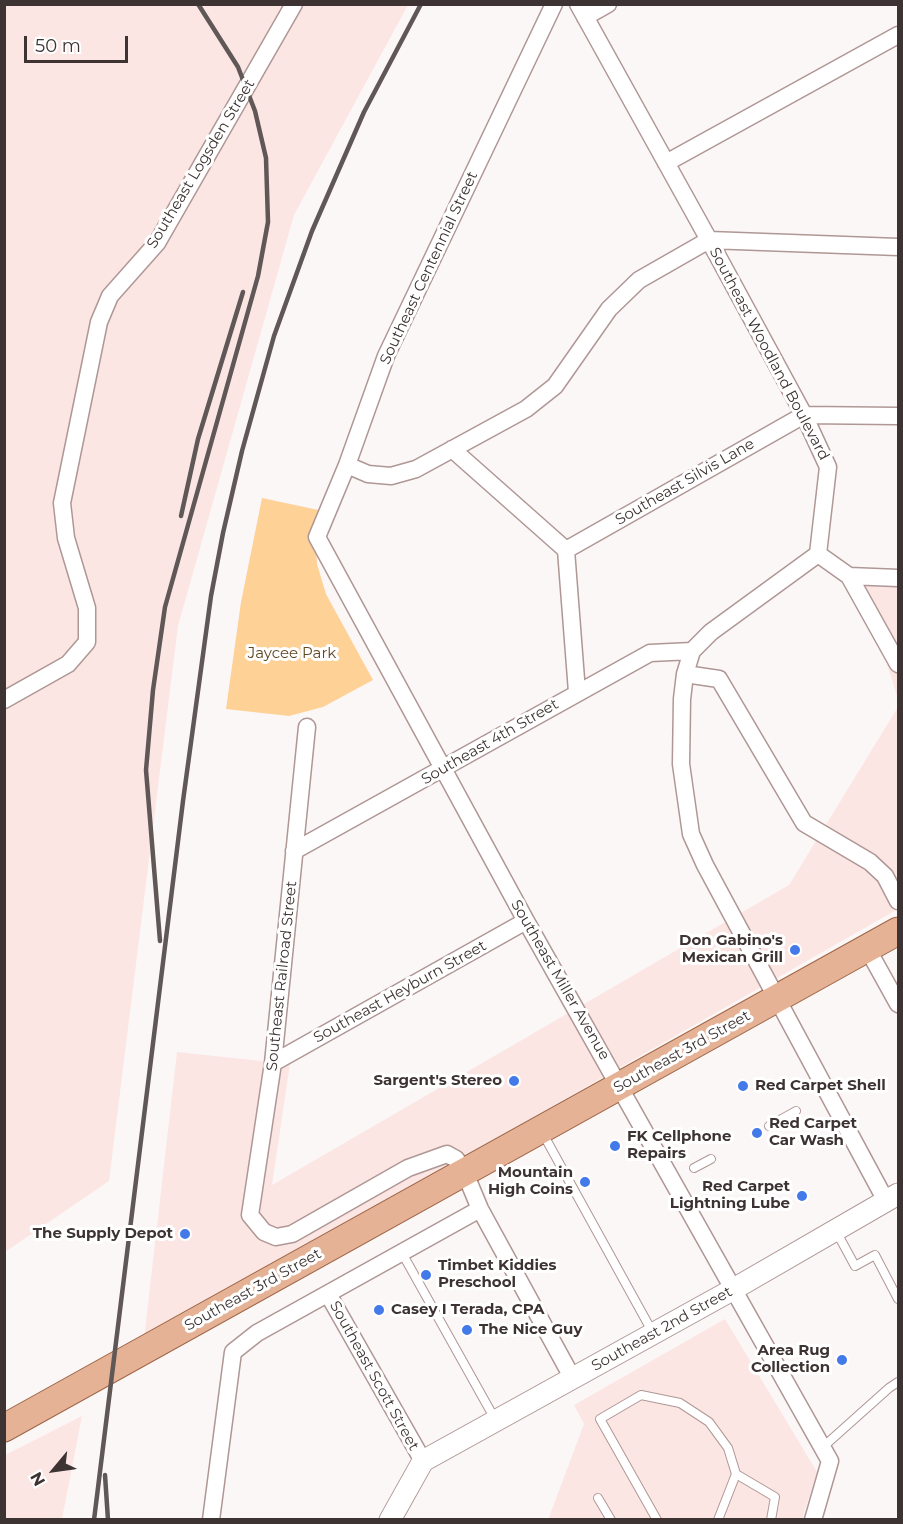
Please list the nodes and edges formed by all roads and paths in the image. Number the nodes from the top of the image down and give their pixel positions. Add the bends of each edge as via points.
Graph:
1 (294, 4) edge
2 (554, 4) edge
3 (608, 4) edge
4 (581, 11) edge
5 (898, 34) edge
6 (666, 163) junction
7 (709, 240) junction
8 (898, 247) edge
9 (804, 415) junction
10 (898, 416) edge
11 (452, 449) junction
12 (347, 465) junction
13 (317, 537) joint
14 (566, 550) junction
15 (818, 554) junction
16 (849, 576) junction
17 (898, 579) edge
18 (692, 651) junction
19 (898, 664) edge
20 (685, 674) junction
21 (577, 692) junction
22 (4, 700) edge
23 (307, 727) dead end
24 (442, 769) junction
25 (294, 851) junction
26 (898, 901) edge
27 (526, 921) junction
28 (898, 931) edge
29 (867, 948) junction
30 (777, 998) junction
31 (898, 1005) edge
32 (273, 1063) junction
33 (620, 1086) junction
34 (796, 1111) dead end
35 (769, 1126) dead end
36 (541, 1130) junction
37 (711, 1159) dead end
38 (694, 1168) dead end
39 (465, 1173) junction
40 (892, 1197) edge
41 (480, 1209) junction
42 (254, 1223) joint
43 (836, 1230) junction
44 (402, 1253) junction
45 (732, 1290) junction
46 (328, 1294) junction
47 (898, 1299) edge
48 (653, 1334) junction
49 (573, 1379) junction
50 (898, 1382) edge
51 (496, 1421) junction
52 (4, 1428) edge
53 (823, 1448) junction
54 (423, 1461) junction
55 (736, 1474) junction
56 (598, 1498) dead end
57 (212, 1520) edge
58 (390, 1520) edge
59 (611, 1520) edge
60 (657, 1520) edge
61 (718, 1520) edge
62 (771, 1520) edge
63 (813, 1520) edge

1 - 22 street, Southeast Logsden Street via 157,243 110,296 99,322 62,503 66,538 87,608 87,642 68,664
2 - 12 street, Southeast Centennial Street via 386,356
3 - 4 street
4 - 6 street, Southeast Woodland Boulevard
5 - 6 street
6 - 7 street, Southeast Woodland Boulevard
7 - 8 street
7 - 9 street, Southeast Woodland Boulevard
7 - 11 street via 639,280 609,309 555,386 526,409
9 - 10 street
9 - 14 street, Southeast Silvis Lane
9 - 15 street, Southeast Woodland Boulevard via 828,467
11 - 12 street via 416,469 391,476 368,474
11 - 14 street
12 - 13 street, Southeast Centennial Street
13 - 24 street, Southeast Miller Avenue
14 - 21 street
15 - 16 street
15 - 18 street via 711,632
16 - 17 street
16 - 19 street
18 - 20 street
18 - 21 street, Southeast 4th Street via 651,652
20 - 26 street via 719,679 804,823 870,862 885,876
20 - 30 street via 681,764 691,834
21 - 24 street, Southeast 4th Street
23 - 25 street, Southeast Railroad Street
24 - 25 street, Southeast 4th Street
24 - 27 street, Southeast Miller Avenue
25 - 32 street, Southeast Railroad Street
27 - 32 street, Southeast Heyburn Street
27 - 33 street, Southeast Miller Avenue
28 - 29 main road, Southeast 3rd Street
29 - 30 main road, Southeast 3rd Street
29 - 31 street
30 - 33 main road, Southeast 3rd Street
30 - 40 street
32 - 42 street, Southeast Railroad Street via 250,1215
33 - 36 main road, Southeast 3rd Street
33 - 45 street, Southeast Miller Avenue
34 - 35 lane
36 - 39 main road, Southeast 3rd Street
36 - 48 lane
37 - 38 lane
39 - 41 street
39 - 42 street, Southeast 3rd Street via 456,1159 447,1154 408,1168 292,1234 276,1237
39 - 52 main road, Southeast 3rd Street
40 - 43 street, Southeast 2nd Street
41 - 44 street
41 - 49 street
43 - 45 street, Southeast 2nd Street
43 - 47 lane via 855,1266 875,1255
44 - 46 street
44 - 51 lane
45 - 48 street, Southeast 2nd Street
45 - 53 street, Southeast Miller Avenue
46 - 54 street, Southeast Scott Street
46 - 57 street via 251,1337 233,1352
48 - 49 street, Southeast 2nd Street
49 - 51 street, Southeast 2nd Street
50 - 53 lane
51 - 54 street, Southeast 2nd Street
53 - 63 street, Southeast Miller Avenue via 830,1461
54 - 58 street, Southeast Scott Street
55 - 60 lane via 728,1448 709,1422 680,1403 641,1395 600,1419
55 - 61 lane
55 - 62 lane via 775,1497
56 - 59 lane

